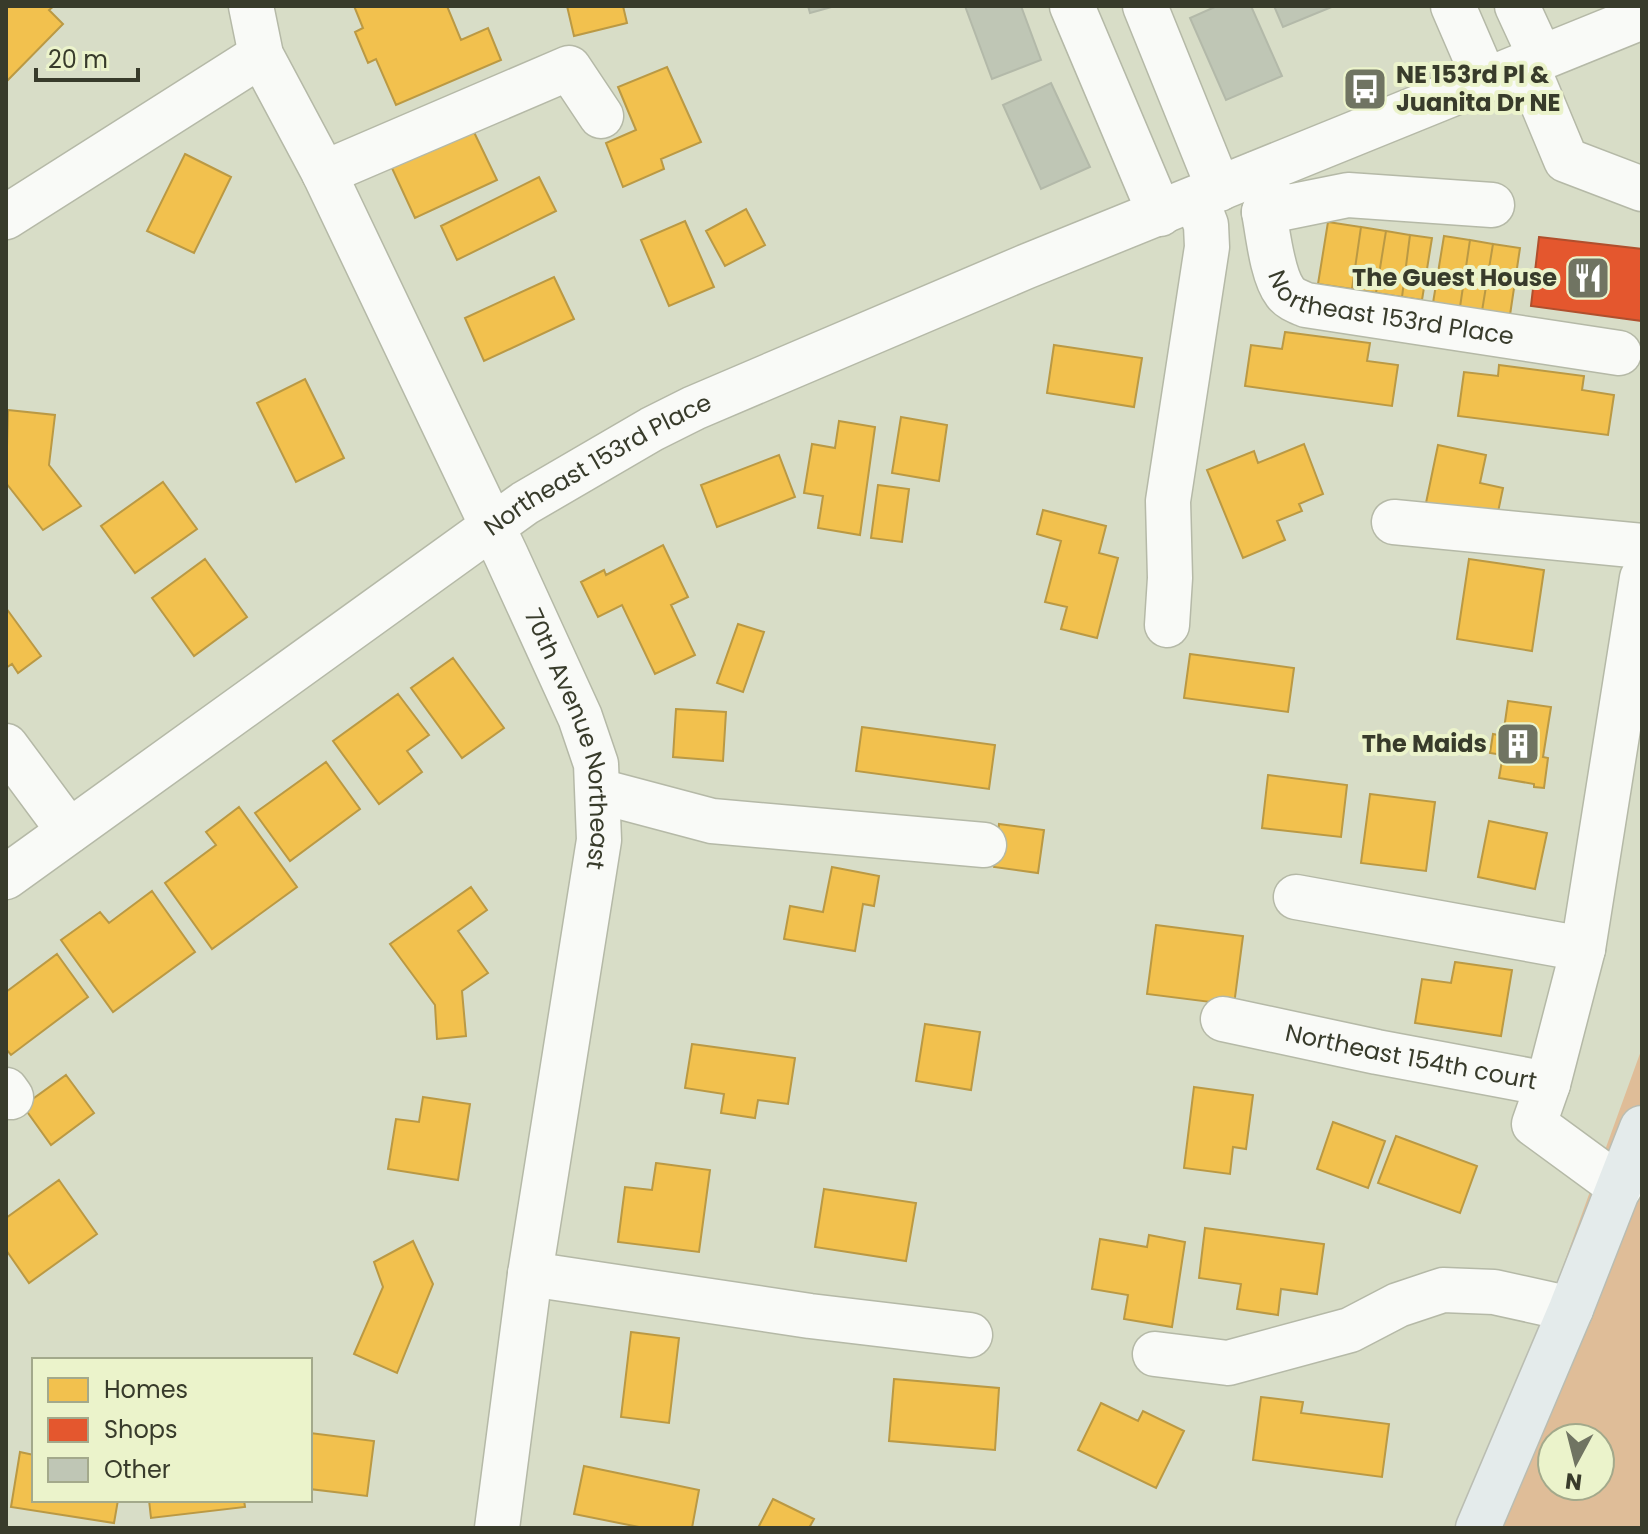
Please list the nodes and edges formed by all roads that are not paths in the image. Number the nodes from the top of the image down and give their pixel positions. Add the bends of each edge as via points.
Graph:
1 (251, 6) edge
2 (1072, 6) edge
3 (1145, 6) edge
4 (1453, 6) edge
5 (1517, 6) edge
6 (1642, 17) edge
7 (261, 55) junction
8 (1534, 61) junction
9 (1485, 80) junction
10 (601, 116) dead end
11 (324, 173) junction
12 (1642, 189) edge
13 (1219, 197) junction
14 (1492, 205) dead end
15 (6, 217) edge
16 (1619, 353) dead end
17 (1394, 522) dead end
18 (491, 527) junction
19 (1642, 546) edge
20 (1642, 578) edge
21 (1167, 625) dead end
22 (6, 746) edge
23 (599, 791) junction
24 (69, 831) junction
25 (984, 845) dead end
26 (6, 877) edge
27 (1296, 897) dead end
28 (1583, 949) junction
29 (1223, 1019) dead end
30 (1548, 1084) junction
31 (1642, 1128) edge
32 (1620, 1187) junction
33 (530, 1274) junction
34 (1571, 1309) junction
35 (970, 1335) dead end
36 (1155, 1354) dead end
37 (497, 1528) edge
38 (1478, 1528) edge

1 - 7 street, 70th Avenue Northeast
2 - 13 street
3 - 13 street
4 - 9 street
5 - 8 street
6 - 8 street, Northeast 153rd Place
7 - 11 street, 70th Avenue Northeast
7 - 15 street
8 - 9 street, Northeast 153rd Place
8 - 12 street via 1566,160
9 - 13 street, Northeast 153rd Place
10 - 11 street via 569,68
11 - 18 street, 70th Avenue Northeast
13 - 14 street via 1348,195
13 - 16 street, Northeast 153rd Place via 1276,271 1284,291 1306,305
13 - 18 street, Northeast 153rd Place via 1025,267 694,408
13 - 21 street via 1206,225 1168,501
17 - 19 street
18 - 23 street, 70th Avenue Northeast via 580,717
18 - 24 street, Northeast 153rd Place
20 - 28 street
22 - 24 street
23 - 25 street via 712,821
23 - 33 street, 70th Avenue Northeast via 590,905
24 - 26 street, Northeast 153rd Place
27 - 28 street
28 - 30 street
29 - 30 street, Northeast 154th court
30 - 32 street, Northeast 154th court via 1534,1124
31 - 32 main road
32 - 34 main road
33 - 35 street
33 - 37 street, 70th Avenue Northeast
34 - 36 street via 1494,1292 1443,1290 1398,1305 1350,1330 1228,1363
34 - 38 main road

